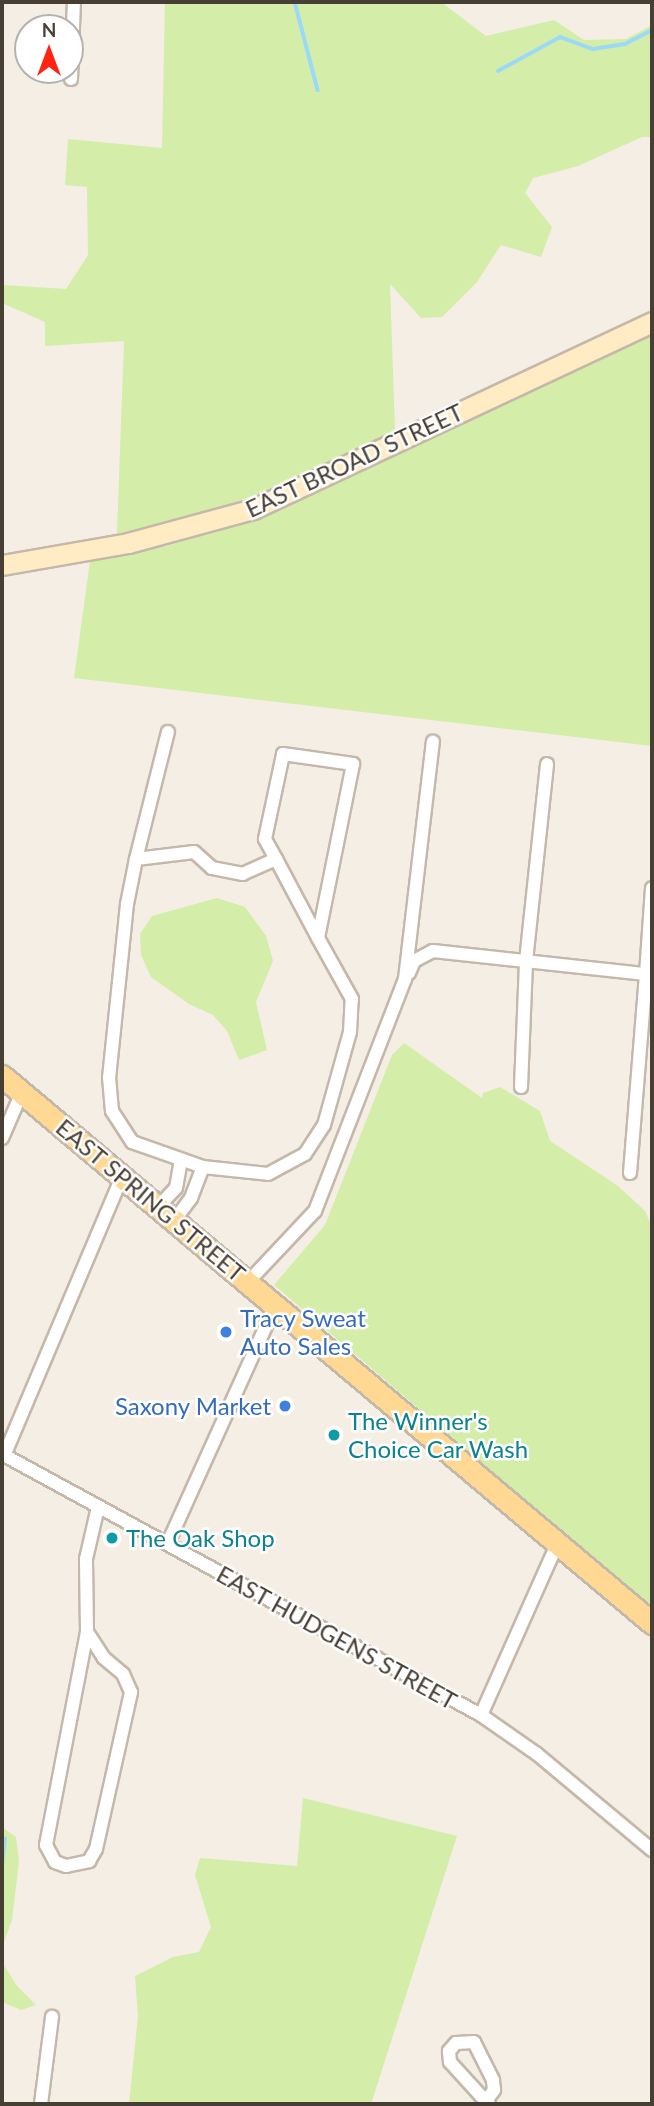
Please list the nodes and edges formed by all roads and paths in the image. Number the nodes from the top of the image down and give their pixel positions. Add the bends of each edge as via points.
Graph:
1 (652, 322) edge
2 (2, 565) edge
3 (168, 732) dead end
4 (433, 742) dead end
5 (547, 764) dead end
6 (136, 859) junction
7 (276, 859) junction
8 (652, 888) edge
9 (318, 938) junction
10 (526, 961) junction
11 (646, 974) junction
12 (405, 979) junction
13 (2, 1076) edge
14 (521, 1087) dead end
15 (22, 1092) junction
16 (2, 1138) edge
17 (181, 1161) junction
18 (203, 1167) junction
19 (630, 1173) dead end
20 (123, 1174) junction
21 (168, 1212) junction
22 (248, 1282) junction
23 (275, 1306) junction
24 (3, 1455) edge
25 (98, 1507) junction
26 (168, 1543) junction
27 (557, 1544) junction
28 (652, 1623) edge
29 (87, 1632) junction
30 (481, 1715) junction
31 (652, 1850) edge
32 (52, 2017) dead end
33 (487, 2103) edge
34 (41, 2104) edge

1 - 2 street, EAST BROAD STREET via 253,509 128,543
3 - 6 street
4 - 12 street
5 - 10 street
6 - 7 street via 194,852 212,868 243,874
6 - 17 street via 118,979 110,1077 112,1111 132,1142
7 - 9 street
7 - 9 street via 265,839 283,754 353,764
8 - 11 street
9 - 18 street via 352,999 350,1032 324,1125 304,1154 275,1174
10 - 11 street
10 - 12 street via 433,951 414,961
10 - 14 street
11 - 19 street
12 - 22 street via 315,1210
13 - 15 main road, EAST SPRING STREET
15 - 16 street
15 - 20 main road, EAST SPRING STREET
17 - 18 street
17 - 21 street
18 - 21 street via 191,1198
20 - 21 main road, EAST SPRING STREET
20 - 24 street
21 - 22 main road, EAST SPRING STREET
22 - 23 main road, EAST SPRING STREET
23 - 26 street
23 - 27 main road, EAST SPRING STREET
24 - 25 street, EAST HUDGENS STREET
25 - 26 street, EAST HUDGENS STREET
25 - 29 street via 86,1559
26 - 30 street, EAST HUDGENS STREET
27 - 28 main road, EAST SPRING STREET
27 - 30 street
29 - 29 street via 104,1658 123,1674 131,1692 96,1849 89,1861 66,1866 55,1862 46,1845
30 - 31 street, EAST HUDGENS STREET via 537,1754
32 - 34 street
33 - 33 street via 450,2062 449,2051 456,2043 474,2042 493,2080

